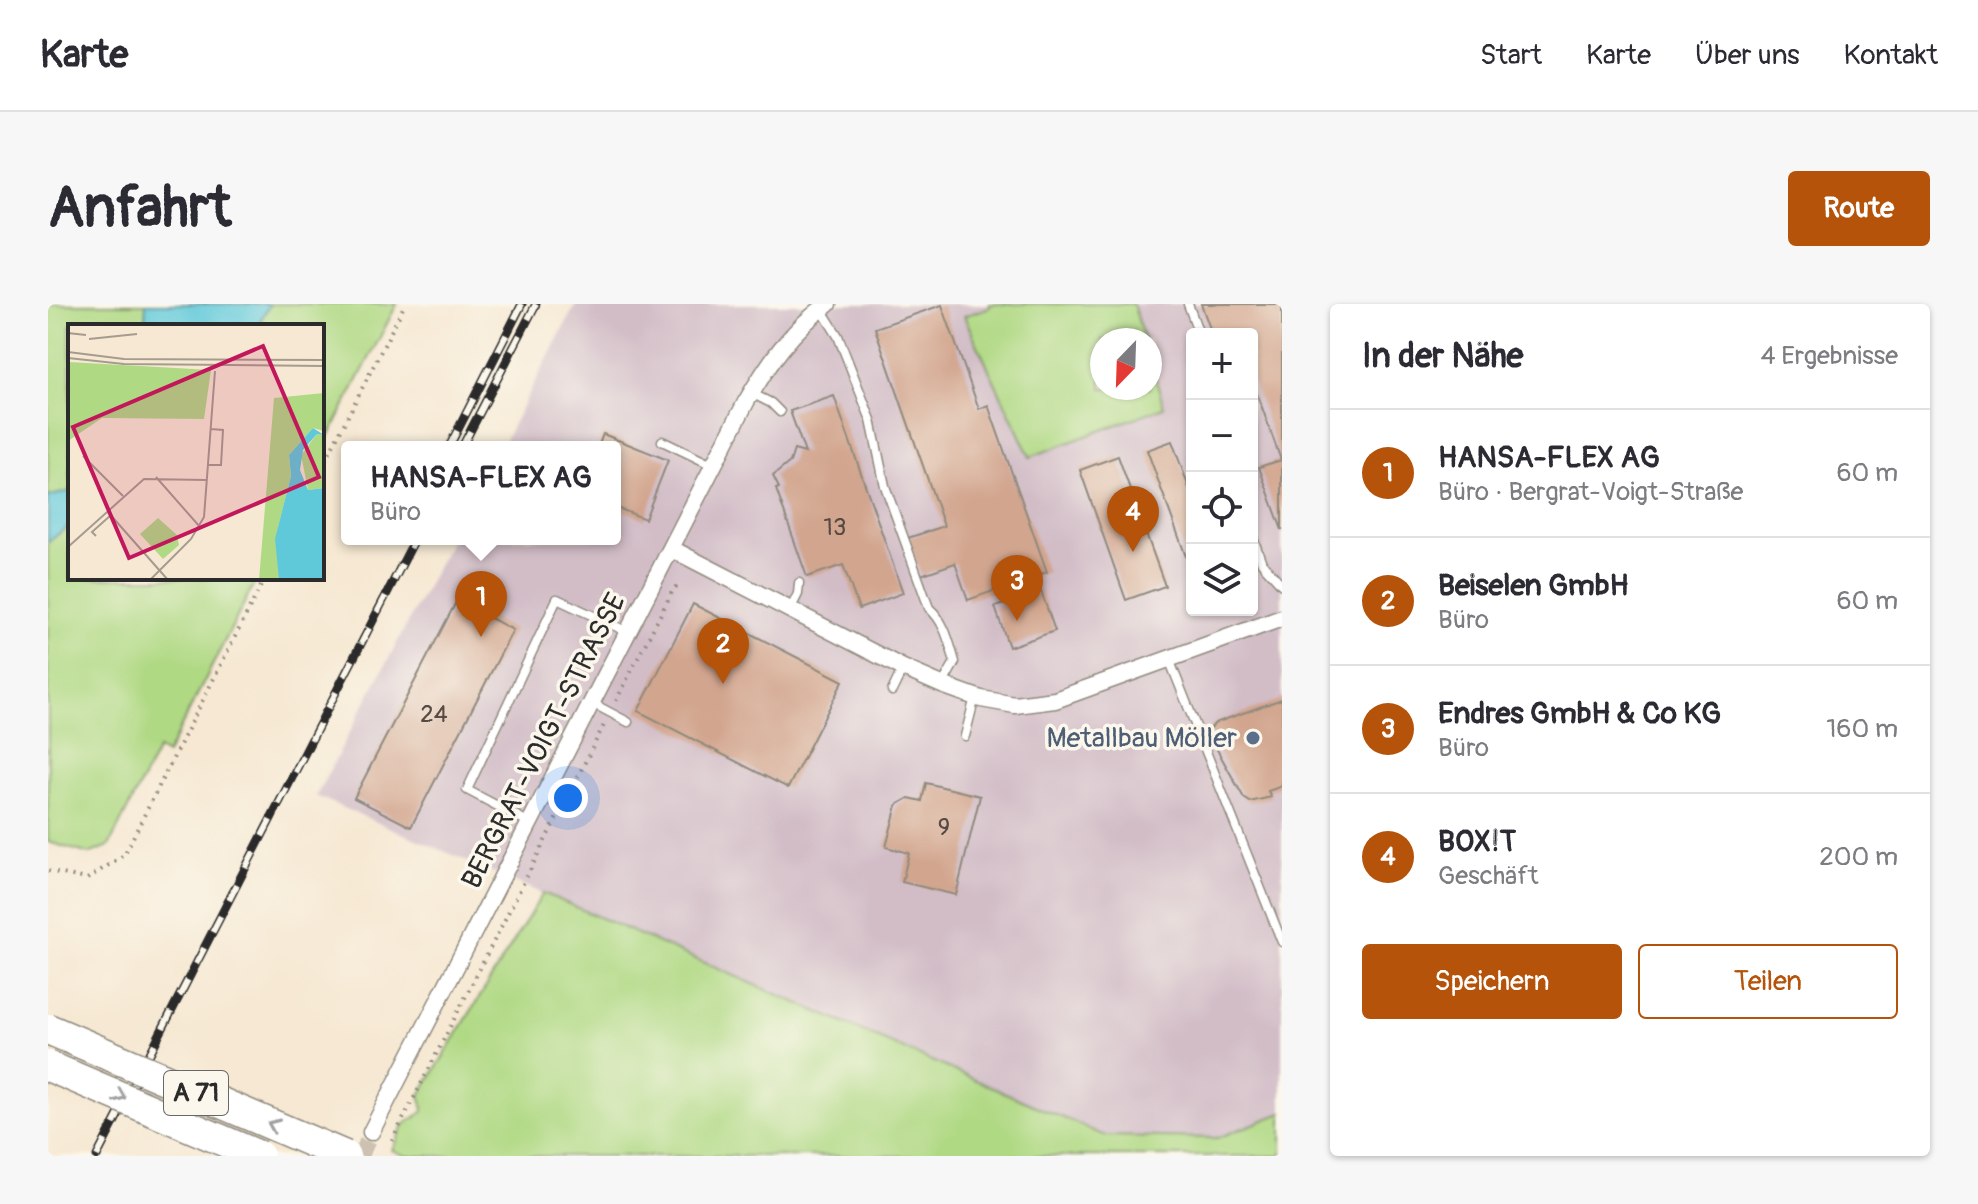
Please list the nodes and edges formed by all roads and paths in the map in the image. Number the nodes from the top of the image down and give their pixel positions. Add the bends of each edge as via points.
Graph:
1 (405, 304) edge
2 (1188, 304) edge
3 (824, 306) edge
4 (1197, 328) edge
5 (751, 393) junction
6 (780, 412) dead end
7 (662, 441) dead end
8 (324, 463) edge
9 (714, 466) junction
10 (1255, 544) edge
11 (672, 549) junction
12 (264, 580) edge
13 (680, 582) dead end
14 (799, 583) dead end
15 (1282, 583) edge
16 (790, 610) junction
17 (1282, 618) edge
18 (629, 633) junction
19 (1169, 659) junction
20 (903, 668) junction
21 (942, 685) junction
22 (892, 691) dead end
23 (975, 697) junction
24 (592, 703) junction
25 (610, 712) junction
26 (628, 722) dead end
27 (965, 736) dead end
28 (530, 823) junction
29 (48, 871) edge
30 (1282, 942) edge
31 (48, 1029) edge
32 (48, 1066) edge
33 (371, 1132) tunnel mouth
34 (392, 1141) dead end
35 (259, 1156) edge
36 (345, 1156) edge

1 - 8 path
2 - 4 lane
3 - 5 street, BERGRAT-VOIGT-STRASSE via 773,356
3 - 21 lane via 871,420 885,486 929,608 940,618 950,645 955,662
5 - 6 lane
5 - 9 street, BERGRAT-VOIGT-STRASSE
7 - 9 lane
9 - 11 street, BERGRAT-VOIGT-STRASSE
10 - 15 lane via 1262,563
11 - 16 street
11 - 18 street, BERGRAT-VOIGT-STRASSE
12 - 29 path via 124,855 87,879
13 - 25 path
14 - 16 lane
16 - 20 street
17 - 19 street
18 - 24 street, BERGRAT-VOIGT-STRASSE
18 - 28 lane via 557,599 467,790
19 - 23 street via 1055,700 1015,705
19 - 30 lane
20 - 21 street
20 - 22 lane
21 - 23 street
23 - 27 lane
24 - 25 lane
24 - 28 street, BERGRAT-VOIGT-STRASSE
25 - 26 lane
25 - 34 path
28 - 33 street, BERGRAT-VOIGT-STRASSE
36 -> 31 highway, A 71, bridge
32 -> 35 highway, A 71, bridge

